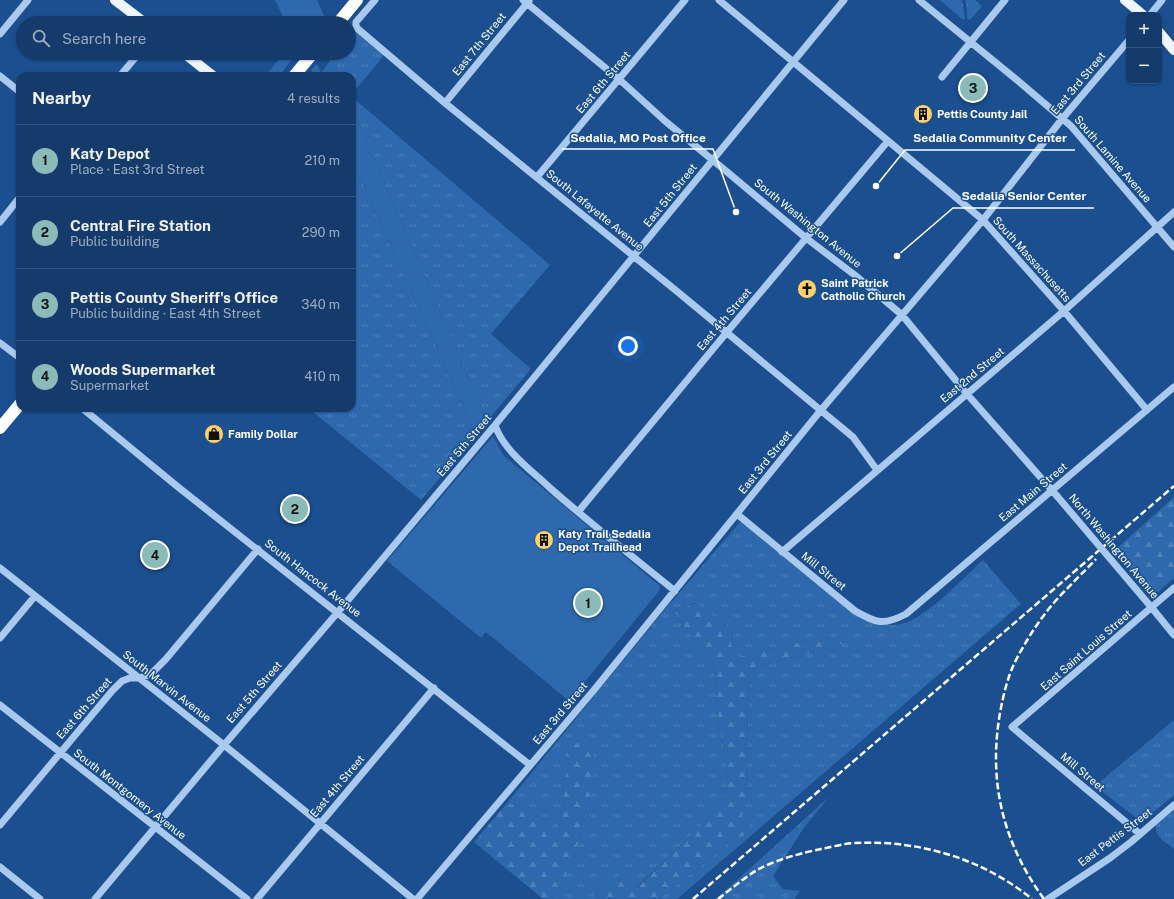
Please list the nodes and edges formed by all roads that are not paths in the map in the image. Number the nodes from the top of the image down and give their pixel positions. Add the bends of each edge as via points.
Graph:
1 (28, 0) edge
2 (115, 0) edge
3 (357, 0) edge
4 (375, 0) edge
5 (686, 0) edge
6 (719, 0) edge
7 (844, 0) edge
8 (919, 0) edge
9 (1005, 0) edge
10 (1125, 0) edge
11 (1162, 0) edge
12 (527, 1) edge
13 (1139, 12) edge
14 (1152, 12) edge
15 (136, 16) edge
16 (344, 16) edge
17 (0, 34) edge
18 (1162, 36) edge
19 (971, 42) junction
20 (1126, 44) edge
21 (1174, 50) edge
22 (133, 60) edge
23 (193, 60) edge
24 (307, 60) edge
25 (793, 62) junction
26 (123, 72) edge
27 (208, 72) edge
28 (297, 72) edge
29 (0, 76) edge
30 (942, 77) dead end
31 (620, 80) junction
32 (16, 89) edge
33 (445, 102) junction
34 (1062, 119) junction
35 (888, 141) junction
36 (713, 159) junction
37 (537, 177) junction
38 (16, 202) edge
39 (1174, 212) edge
40 (983, 220) junction
41 (0, 222) edge
42 (1157, 227) junction
43 (806, 238) junction
44 (1174, 247) edge
45 (634, 256) junction
46 (1064, 311) junction
47 (902, 315) junction
48 (727, 332) junction
49 (0, 343) edge
50 (16, 355) edge
51 (1174, 387) edge
52 (967, 394) junction
53 (16, 409) edge
54 (821, 410) junction
55 (1147, 410) junction
56 (87, 412) edge
57 (495, 424) junction
58 (0, 428) edge
59 (877, 470) junction
60 (1052, 490) junction
61 (578, 512) junction
62 (737, 514) junction
63 (258, 549) junction
64 (782, 552) junction
65 (0, 568) edge
66 (1174, 588) edge
67 (675, 591) junction
68 (35, 596) junction
69 (1152, 608) junction
70 (338, 612) junction
71 (906, 614) joint
72 (1174, 635) edge
73 (0, 638) edge
74 (140, 678) junction
75 (434, 688) junction
76 (0, 705) edge
77 (1012, 727) joint
78 (224, 745) junction
79 (60, 753) junction
80 (530, 765) junction
81 (1174, 805) edge
82 (320, 823) junction
83 (0, 825) edge
84 (154, 827) junction
85 (1140, 834) junction
86 (0, 867) edge
87 (40, 899) edge
88 (95, 899) edge
89 (246, 899) edge
90 (257, 899) edge
91 (413, 899) edge
92 (417, 899) edge
93 (1048, 899) edge

1 - 17 street
2 - 15 main road
3 - 16 highway
4 - 33 street, South Lafayette Avenue via 356,22 358,29
5 - 31 street, East 6th Street
6 - 25 street, South Massachusetts
7 - 25 street, East 5th Street
8 - 19 street, South Lamine Avenue
9 - 19 street
10 - 13 main road
11 - 14 street
12 - 31 street, South Washington Avenue
12 - 33 street, East 7th Street
18 - 21 main road
19 - 30 street
19 - 34 street, South Lamine Avenue
20 - 34 street, East 3rd Street
22 - 26 street
23 - 27 main road
24 - 28 highway
25 - 35 street, South Massachusetts
25 - 36 street, East 5th Street
29 - 32 street
31 - 36 street, South Washington Avenue via 665,121
31 - 37 street, East 6th Street
33 - 37 street, South Lafayette Avenue
34 - 40 street, East 3rd Street
34 - 42 street, South Lamine Avenue via 1076,131
35 - 40 street, South Massachusetts
35 - 43 street, East 4th Street
36 - 43 street, South Washington Avenue
36 - 45 street, East 5th Street
37 - 45 street, South Lafayette Avenue
38 - 41 street
39 - 42 street, East 2nd Street
40 - 46 street, South Massachusetts
40 - 47 street, East 3rd Street
42 - 44 street, South Lamine Avenue
42 - 46 street, East 2nd Street
43 - 47 street, South Washington Avenue
43 - 48 street, East 4th Street
45 - 48 street, South Lafayette Avenue
45 - 57 street, East 5th Street
46 - 52 street, East 2nd Street
46 - 55 street, South Massachusetts
47 - 52 street, South Washington Avenue
47 - 54 street, East 3rd Street
48 - 54 street, South Lafayette Avenue
48 - 61 street, East 4th Street
49 - 50 street
51 - 55 street, East Main Street
52 - 59 street, East 2nd Street
52 - 60 street, South Washington Avenue
53 - 58 highway
54 - 59 street, South Lafayette Avenue via 853,437
54 - 62 street, East 3rd Street
55 - 60 street, East Main Street
56 - 63 street, South Hancock Avenue
57 - 61 street via 507,448
57 - 70 street, East 5th Street
59 - 64 street, East 2nd Street
60 - 69 street, North Washington Avenue, bridge
60 - 71 street, East Main Street
61 - 67 street
62 - 64 street, Mill Street
62 - 67 street, East 3rd Street
63 - 70 street, South Hancock Avenue
63 - 74 street, East 6th Street via 166,659 150,674
64 - 71 street, Mill Street via 872,621 896,620
65 - 68 street, South Marvin Avenue
66 - 69 street, East Saint Louis Street
67 - 80 street, East 3rd Street
68 - 73 street
68 - 74 street, South Marvin Avenue
69 - 72 street, North Washington Avenue
69 - 77 street, East Saint Louis Street
70 - 75 street, South Hancock Avenue
70 - 78 street, East 5th Street
74 - 78 street, South Marvin Avenue
74 - 79 street, East 6th Street via 122,681
75 - 80 street, South Hancock Avenue
75 - 82 street, East 4th Street
76 - 79 street, South Montgomery Avenue
77 - 85 street, Mill Street
78 - 82 street, South Marvin Avenue
78 - 84 street, East 5th Street
79 - 83 street, East 6th Street
79 - 84 street, South Montgomery Avenue
80 - 92 street, East 3rd Street
81 - 85 street, East Pettis Street
82 - 90 street, East 4th Street
82 - 91 street, South Marvin Avenue
84 - 88 street, East 5th Street
84 - 89 street, South Montgomery Avenue
85 - 93 street, East Pettis Street via 1110,858
86 - 87 street

